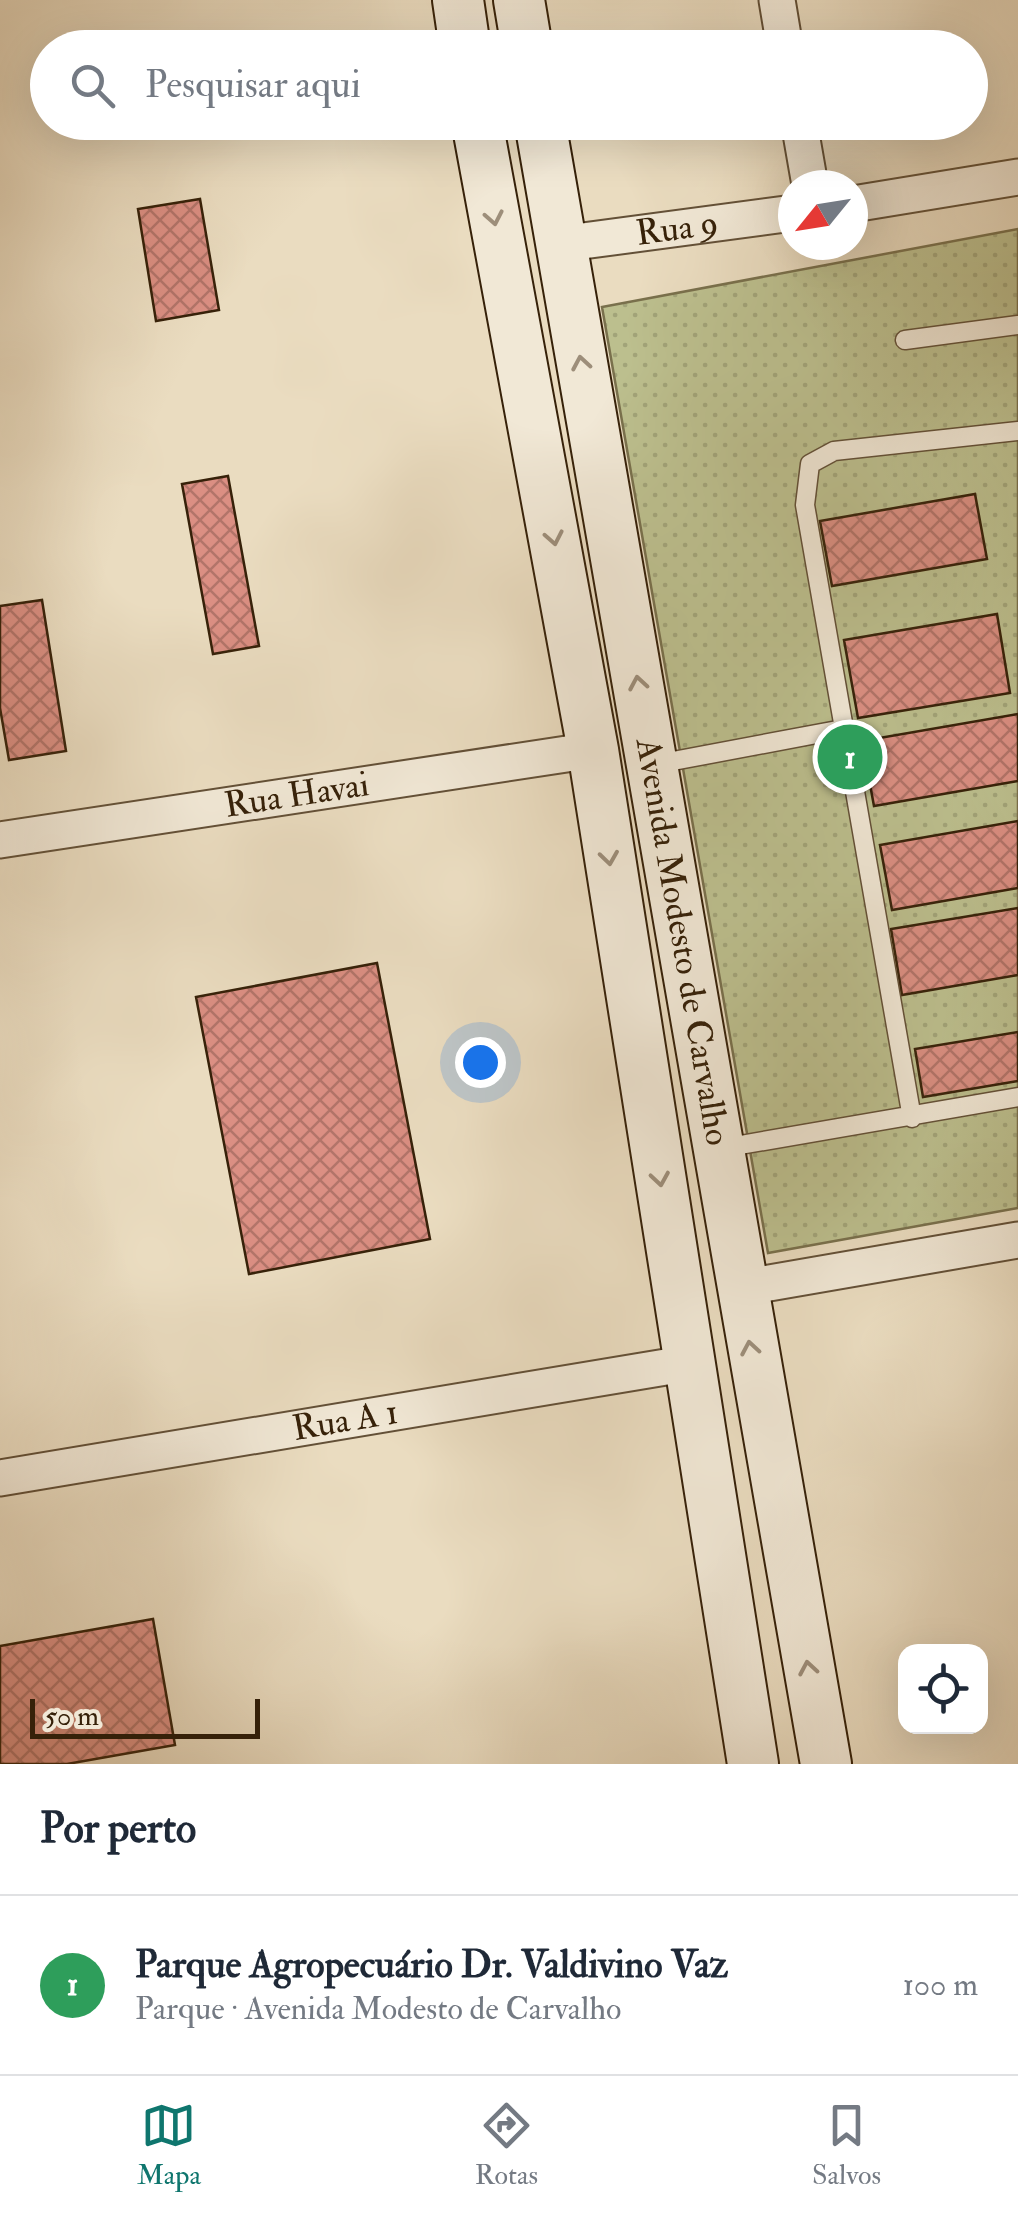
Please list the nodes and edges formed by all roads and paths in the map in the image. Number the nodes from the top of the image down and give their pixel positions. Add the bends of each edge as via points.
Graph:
1 (519, 0) edge
2 (777, 0) edge
3 (524, 30) edge
4 (782, 30) edge
5 (479, 140) edge
6 (543, 140) edge
7 (802, 140) edge
8 (807, 170) edge
9 (1018, 177) edge
10 (868, 202) edge
11 (778, 215) edge
12 (560, 244) junction
13 (1018, 325) edge
14 (905, 340) dead end
15 (1018, 431) edge
16 (844, 729) junction
17 (593, 750) junction
18 (652, 765) junction
19 (0, 840) edge
20 (681, 927) junction
21 (619, 930) junction
22 (699, 1025) junction
23 (636, 1033) junction
24 (1018, 1097) edge
25 (912, 1118) junction
26 (718, 1149) junction
27 (1018, 1240) edge
28 (740, 1288) junction
29 (690, 1363) junction
30 (0, 1478) edge
31 (754, 1764) edge
32 (826, 1764) edge

1 - 3 main road
2 - 4 street
5 -> 17 main road, Avenida Modesto de Carvalho
6 - 12 main road, Avenida Modesto de Carvalho
7 - 8 street
9 - 10 street
11 - 12 street, Rua 9
18 -> 12 main road, Avenida Modesto de Carvalho
13 - 14 lane
15 - 16 lane via 834,451 810,464 805,505
16 - 18 lane
16 - 25 lane
17 - 19 street, Rua Havai
17 -> 21 main road, Avenida Modesto de Carvalho
18 - 20 main road, Avenida Modesto de Carvalho
20 - 21 main road
20 - 22 main road, Avenida Modesto de Carvalho
21 - 23 main road, Avenida Modesto de Carvalho
22 - 23 main road
22 - 26 main road, Avenida Modesto de Carvalho
23 -> 29 main road, Avenida Modesto de Carvalho
24 - 25 lane
25 - 26 lane
26 - 28 main road, Avenida Modesto de Carvalho
27 - 28 street
32 -> 28 main road, Avenida Modesto de Carvalho
29 - 30 street, Rua A 1
29 - 31 main road, Avenida Modesto de Carvalho

